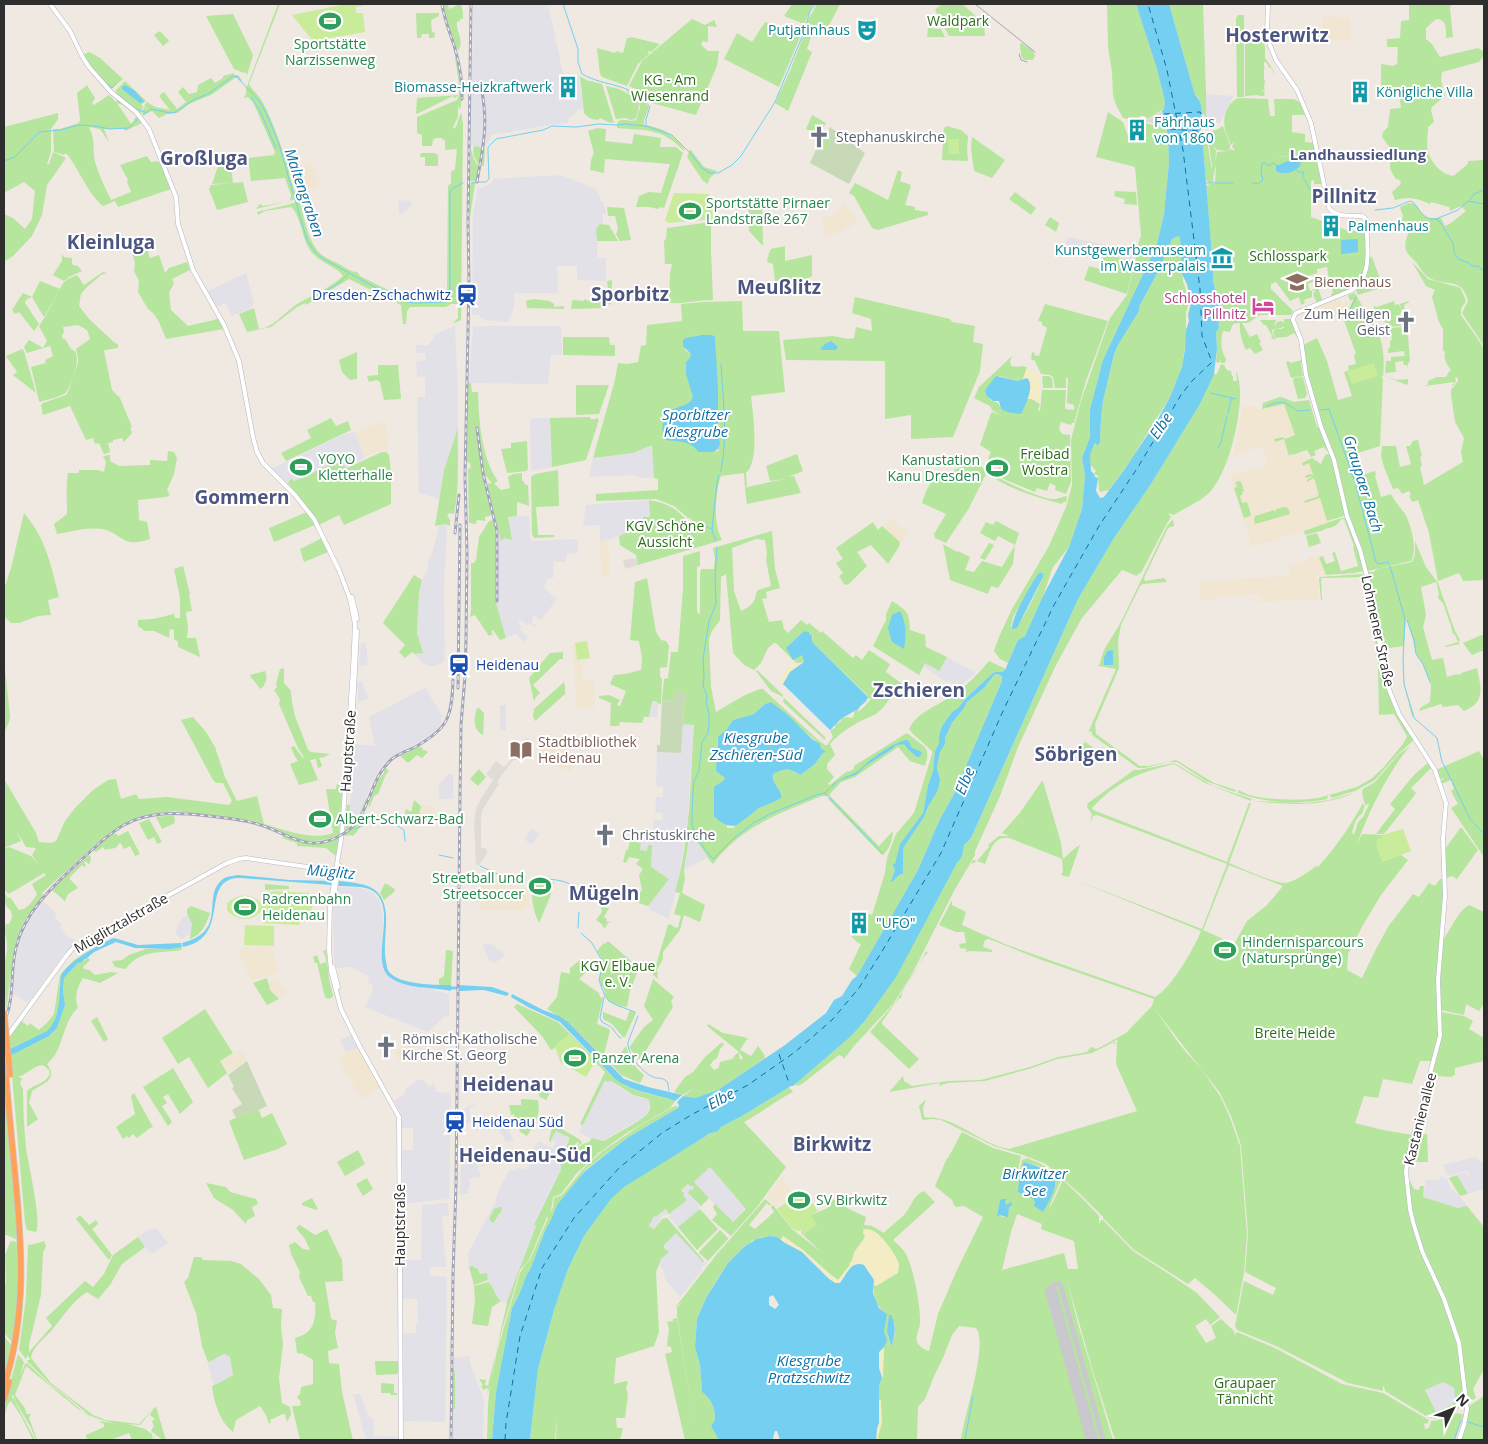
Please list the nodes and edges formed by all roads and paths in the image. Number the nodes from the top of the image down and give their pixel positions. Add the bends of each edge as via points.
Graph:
1 (50, 4) edge
2 (1268, 4) edge
3 (337, 870) junction
4 (1441, 945) joint
5 (4, 1013) edge
6 (4, 1041) edge
7 (4, 1052) edge
8 (8, 1076) junction
9 (23, 1246) junction
10 (4, 1386) edge
11 (4, 1398) edge
12 (401, 1440) edge
13 (1458, 1440) edge

1 - 3 main road, Hauptstraße via 70,31 89,67 149,129 176,197 178,224 192,270 222,320 239,361 256,448 263,463 314,519 350,599 356,623
2 - 4 main road, Lohmener Straße via 1270,48 1291,80 1314,132 1328,203 1333,213 1365,218 1367,264 1363,278 1354,290 1295,314 1293,320 1301,340 1306,376 1334,460 1347,516 1375,607 1387,684 1399,714 1435,770 1446,803
3 - 6 main road, Müglitztalstraße via 246,858 227,863 77,946
3 - 12 main road, Hauptstraße via 331,922 332,958 340,998 348,1023 399,1117
4 - 13 main road, Kastanienallee via 1438,980 1440,1036 1406,1172 1410,1209 1419,1244 1444,1298 1459,1343 1467,1404
5 - 8 highway, bridge
7 - 8 highway
8 - 9 highway
9 - 10 highway via 20,1309
9 - 11 highway via 23,1310 17,1350

